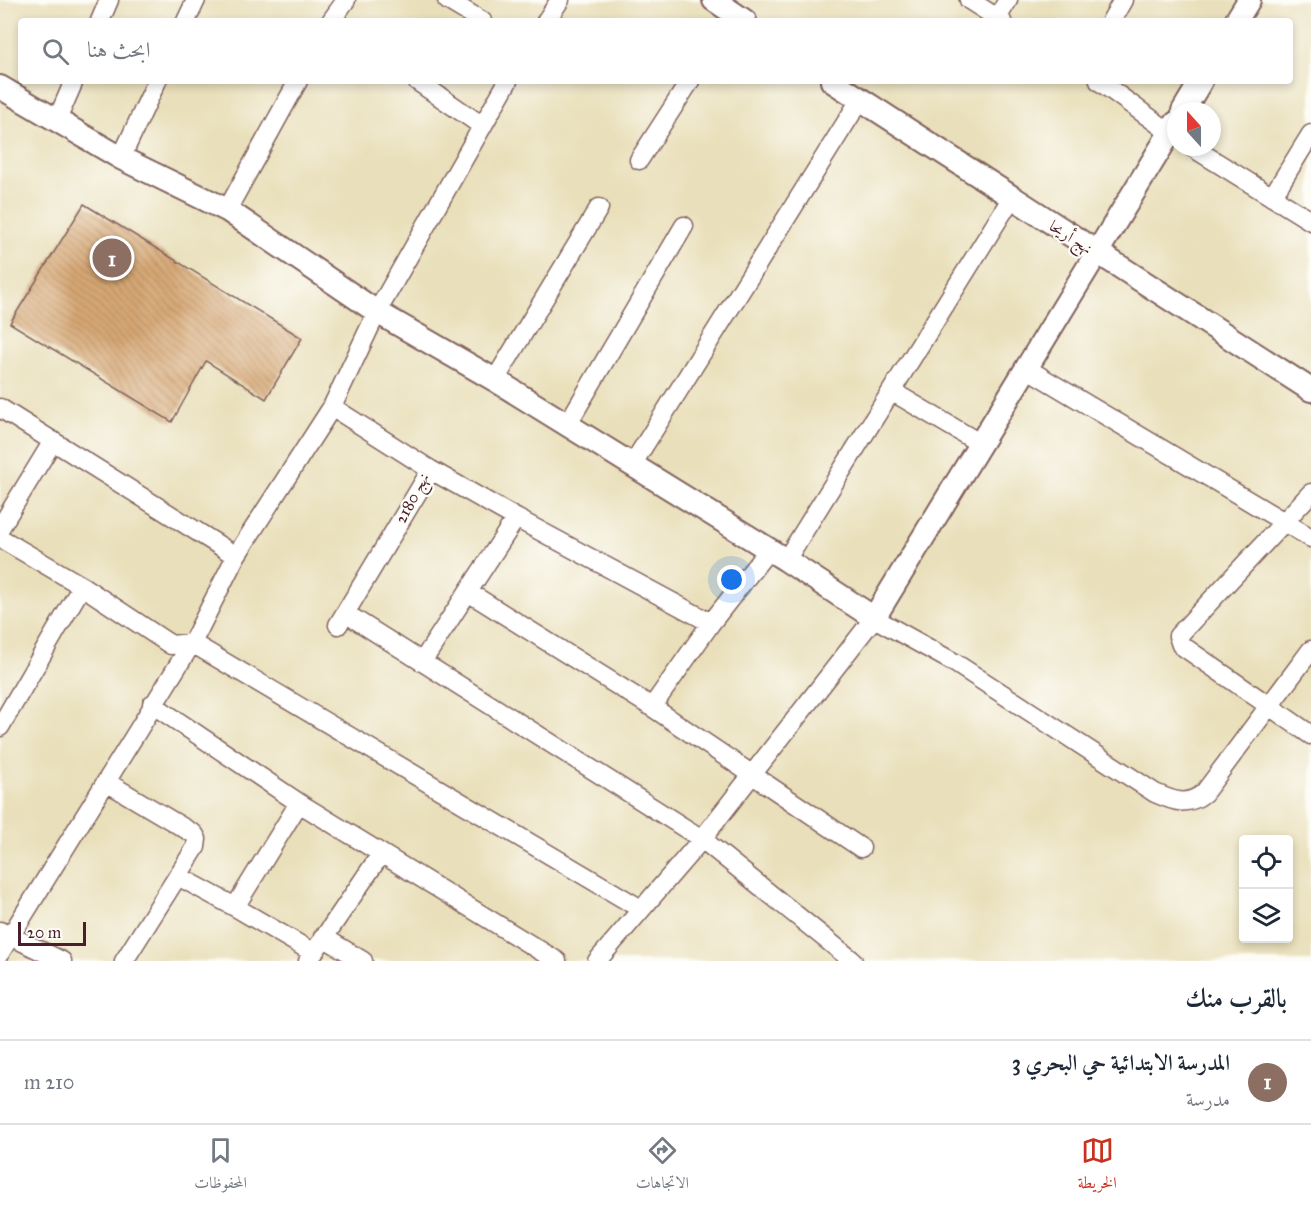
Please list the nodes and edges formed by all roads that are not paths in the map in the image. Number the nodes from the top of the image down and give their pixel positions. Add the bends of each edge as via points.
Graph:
1 (109, 0) edge
2 (196, 0) edge
3 (346, 0) edge
4 (447, 0) edge
5 (560, 0) edge
6 (714, 0) edge
7 (969, 0) edge
8 (1008, 0) edge
9 (1123, 0) edge
10 (1249, 0) edge
11 (101, 18) edge
12 (187, 18) edge
13 (333, 18) edge
14 (477, 18) edge
15 (548, 18) edge
16 (735, 18) edge
17 (997, 18) edge
18 (1001, 18) edge
19 (1113, 18) edge
20 (1238, 18) edge
21 (73, 84) edge
22 (156, 84) edge
23 (296, 84) edge
24 (421, 84) edge
25 (506, 84) edge
26 (688, 84) edge
27 (836, 84) edge
28 (1104, 84) edge
29 (1199, 84) edge
30 (0, 87) edge
31 (860, 100) junction
32 (1188, 102) edge
33 (57, 120) junction
34 (481, 125) junction
35 (1167, 126) edge
36 (1311, 134) edge
37 (1167, 142) edge
38 (1206, 156) edge
39 (121, 158) junction
40 (639, 160) dead end
41 (1272, 197) junction
42 (1011, 198) junction
43 (599, 208) dead end
44 (228, 210) junction
45 (1311, 221) edge
46 (684, 226) dead end
47 (1096, 253) junction
48 (377, 312) junction
49 (1026, 368) junction
50 (495, 380) junction
51 (1311, 390) edge
52 (893, 392) junction
53 (332, 407) junction
54 (0, 408) edge
55 (567, 425) junction
56 (53, 441) junction
57 (981, 444) junction
58 (632, 465) junction
59 (431, 470) junction
60 (1311, 493) edge
61 (516, 518) junction
62 (1285, 521) junction
63 (0, 528) edge
64 (0, 538) edge
65 (1311, 538) edge
66 (778, 555) junction
67 (236, 556) junction
68 (82, 586) junction
69 (468, 592) junction
70 (874, 618) junction
71 (711, 623) junction
72 (192, 643) junction
73 (1311, 650) edge
74 (422, 662) junction
75 (152, 704) junction
76 (652, 707) junction
77 (1267, 707) junction
78 (0, 728) edge
79 (1311, 735) edge
80 (753, 773) junction
81 (108, 783) junction
82 (299, 803) junction
83 (702, 839) junction
84 (861, 848) dead end
85 (381, 854) junction
86 (178, 876) junction
87 (234, 907) junction
88 (641, 909) junction
89 (6, 934) edge
90 (315, 950) edge
91 (0, 953) edge
92 (62, 961) edge
93 (124, 961) edge
94 (363, 961) edge
95 (557, 961) edge
96 (597, 961) edge
97 (853, 961) edge

1 - 11 street
2 - 12 street
3 - 13 street
4 - 14 street
5 - 15 street
6 - 16 street
7 - 17 street
8 - 18 street
9 - 19 street
10 - 20 street
21 - 33 street
22 - 39 street
23 - 44 street
24 - 34 street
25 - 34 street
26 - 40 street
27 - 31 street, نهج أريحا
28 - 35 street
29 - 32 street
30 - 33 street
31 - 42 street, نهج أريحا
31 - 58 street
33 - 39 street
34 - 48 street
36 - 41 street
37 - 47 street
38 - 41 street
39 - 44 street
41 - 45 street
42 - 47 street, نهج أريحا
42 - 52 street
43 - 50 street
44 - 48 street
46 - 55 street
47 - 49 street
47 - 51 street, نهج أريحا
48 - 50 street
48 - 53 street
49 - 57 street
49 - 62 street
50 - 55 street
52 - 57 street
52 - 66 street
53 - 59 street, نهج 2180
53 - 67 street
54 - 56 street
55 - 58 street
56 - 63 street
56 - 67 street
57 - 70 street
58 - 66 street
59 - 61 street
59 - 74 street, نهج 2180 via 341,619
60 - 62 street
61 - 69 street
61 - 71 street
62 - 65 street
62 - 77 street via 1178,636 1181,645
64 - 68 street
66 - 70 street
66 - 71 street
67 - 72 street
68 - 72 street via 171,645
68 - 78 street
69 - 74 street
69 - 76 street
70 - 77 street via 955,663 1173,801 1197,799 1204,793
70 - 80 street
71 - 76 street
72 - 75 street
72 - 88 street
73 - 77 street
74 - 83 street
75 - 81 street
75 - 82 street
76 - 80 street
77 - 79 street
80 - 83 street
80 - 84 street
81 - 86 street via 195,836 196,847
81 - 89 street
82 - 85 street
82 - 87 street
83 - 88 street
83 - 97 street
85 - 90 street
85 - 95 street
86 - 87 street
86 - 93 street
87 - 90 street
88 - 96 street
89 - 91 street
89 - 92 street
90 - 94 street

